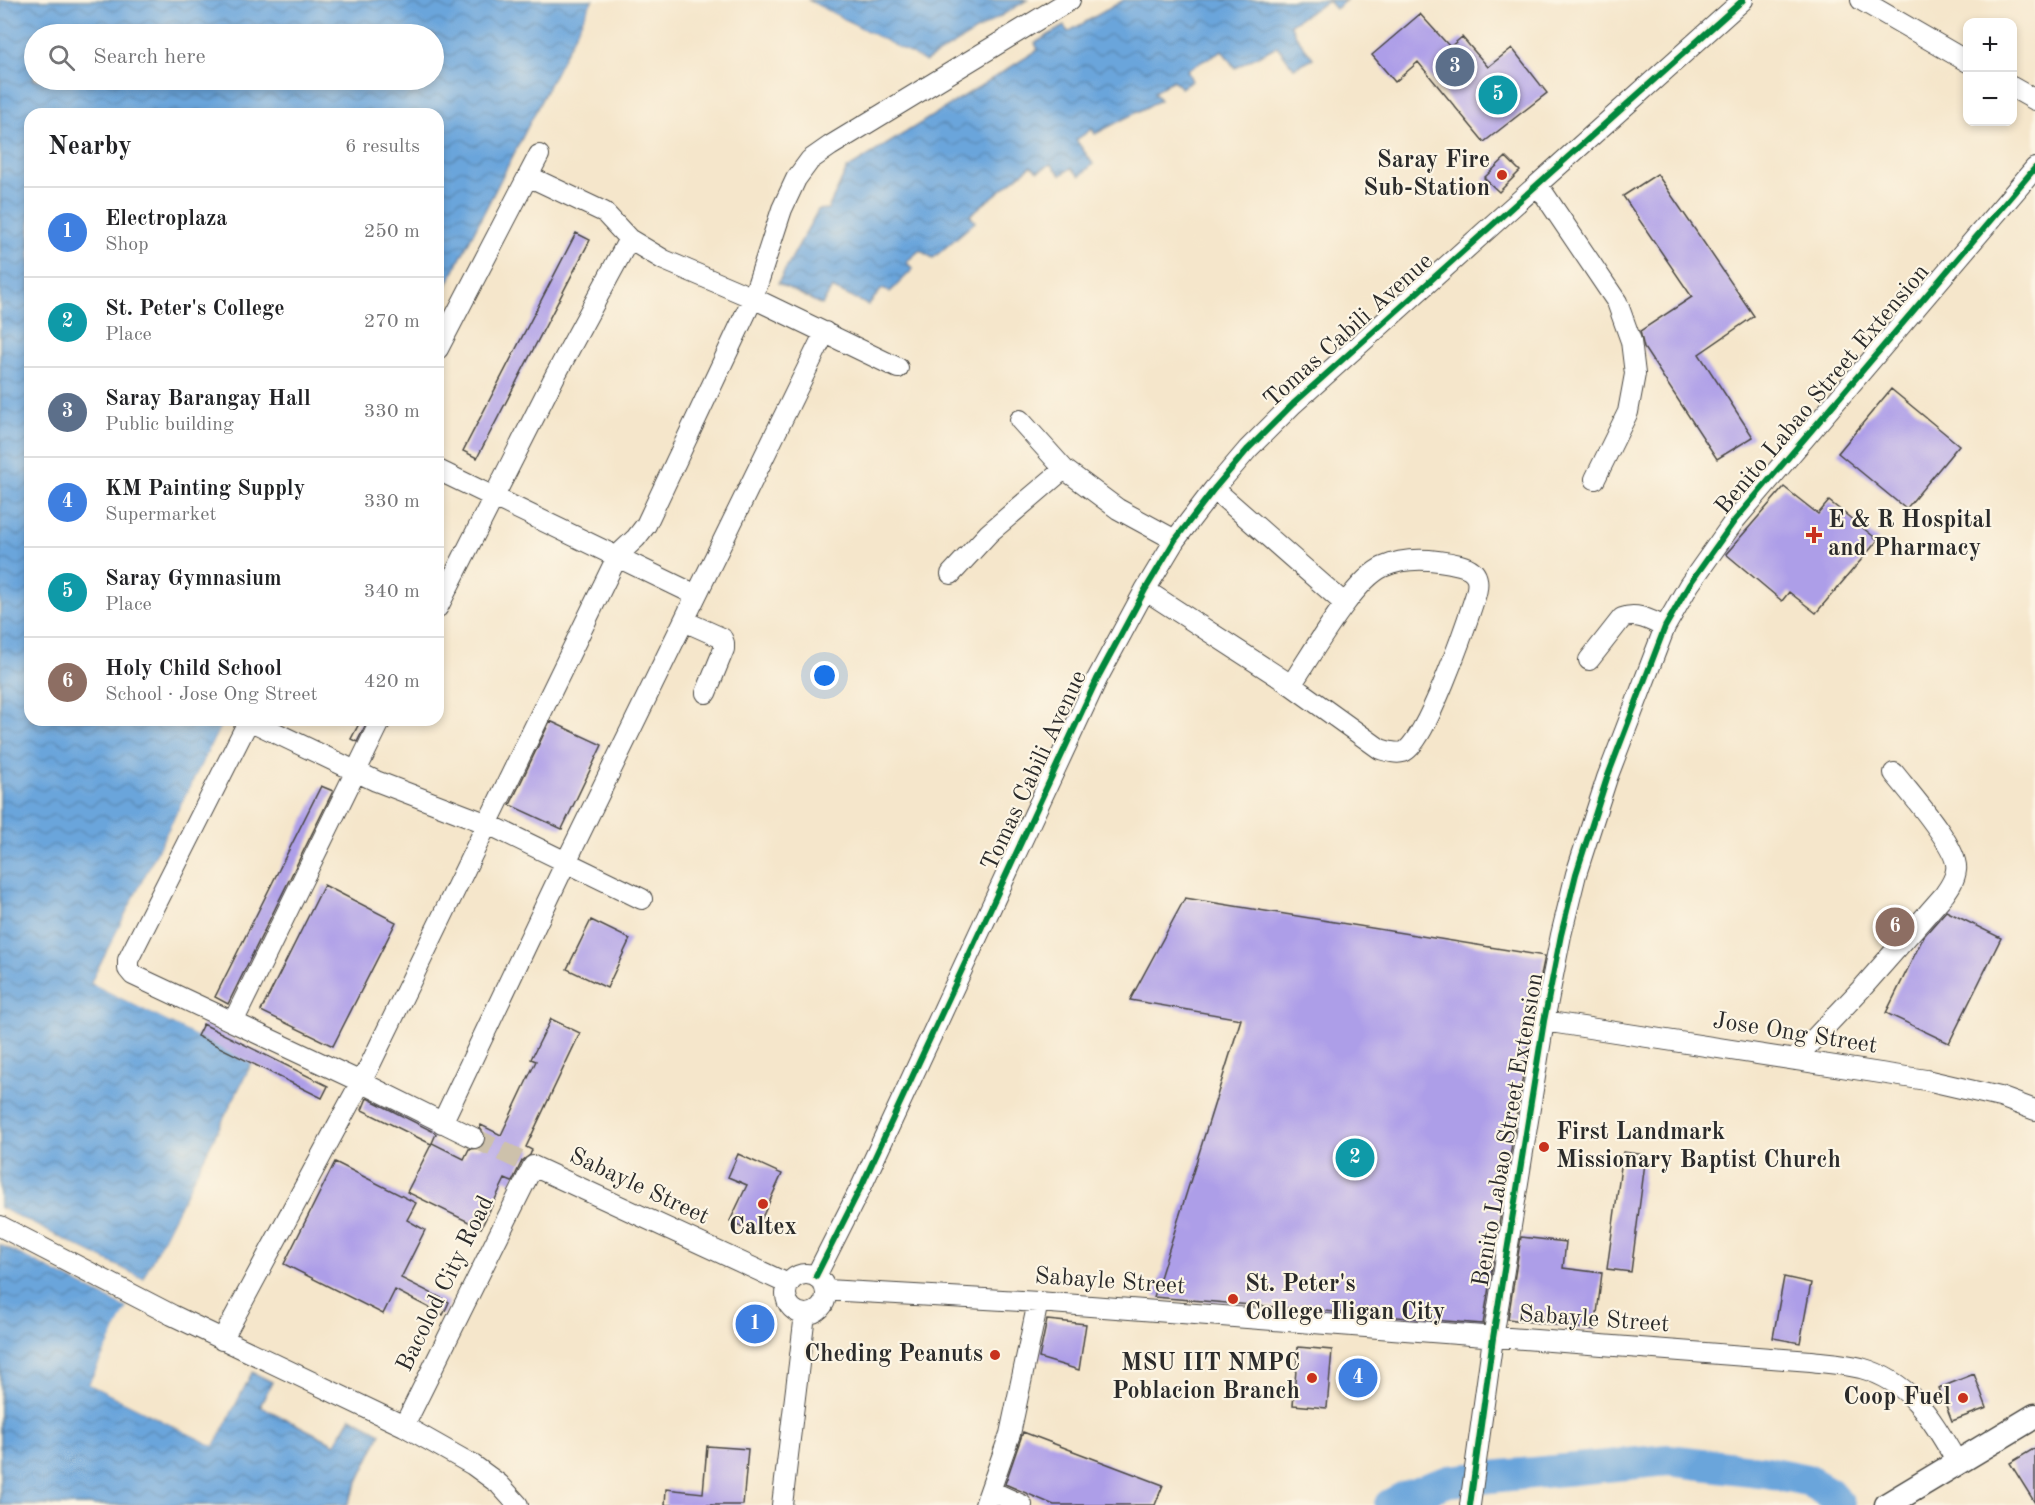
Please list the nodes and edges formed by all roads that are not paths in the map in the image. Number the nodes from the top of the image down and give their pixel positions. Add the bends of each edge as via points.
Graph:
1 (1070, 0) edge
2 (1743, 0) edge
3 (1861, 0) edge
4 (1963, 59) edge
5 (2017, 89) edge
6 (2035, 100) edge
7 (539, 155) dead end
8 (2035, 168) edge
9 (528, 176) junction
10 (1538, 185) junction
11 (629, 239) junction
12 (753, 298) junction
13 (825, 332) junction
14 (444, 337) edge
15 (898, 368) dead end
16 (1020, 420) dead end
17 (1064, 469) junction
18 (444, 473) edge
19 (1595, 479) dead end
20 (1214, 489) junction
21 (493, 497) junction
22 (1175, 540) junction
23 (618, 555) junction
24 (951, 574) dead end
25 (1145, 590) junction
26 (444, 595) edge
27 (696, 595) junction
28 (1345, 603) junction
29 (684, 621) junction
30 (1665, 627) junction
31 (1589, 660) dead end
32 (1291, 685) junction
33 (706, 693) dead end
34 (246, 726) edge
35 (262, 726) edge
36 (378, 726) edge
37 (356, 771) junction
38 (1894, 773) dead end
39 (488, 824) junction
40 (566, 862) junction
41 (642, 899) dead end
42 (1544, 1021) junction
43 (233, 1022) junction
44 (1794, 1060) junction
45 (361, 1082) junction
46 (2035, 1110) edge
47 (442, 1123) junction
48 (474, 1138) tunnel mouth
49 (534, 1166) joint
50 (0, 1226) edge
51 (821, 1283) junction
52 (788, 1284) junction
53 (1038, 1302) junction
54 (805, 1314) junction
55 (1492, 1338) junction
56 (222, 1340) junction
57 (2035, 1416) edge
58 (405, 1426) junction
59 (1958, 1462) junction
60 (988, 1498) edge
61 (1471, 1500) edge
62 (518, 1505) edge
63 (782, 1505) edge
64 (1022, 1505) edge
65 (1887, 1505) edge

1 - 12 street via 810,160 782,209
2 - 10 street, Tomas Cabili Avenue
3 - 4 street
5 - 6 street
7 - 9 street
8 - 30 street, Benito Labao Street Extension via 1735,520
9 - 11 street via 604,212
9 - 14 street
10 - 19 street via 1617,302 1631,341 1635,374 1628,412
10 - 20 street, Tomas Cabili Avenue via 1293,404
11 - 12 street via 664,260
11 - 21 street
12 - 13 street
12 - 23 street via 646,525
13 - 15 street
13 - 27 street
16 - 17 street
17 - 22 street via 1118,509
17 - 24 street via 989,532
18 - 21 street
20 - 22 street, Tomas Cabili Avenue
20 - 28 street
21 - 23 street
21 - 26 street
22 - 25 street, Tomas Cabili Avenue
23 - 27 street
23 - 39 street
25 - 32 street
25 - 51 street, Tomas Cabili Avenue via 1097,679 867,1174
27 - 29 street
28 - 32 street
28 - 32 street via 1382,567 1404,560 1442,560 1468,567 1477,577 1474,600 1439,697 1411,747 1403,752 1380,749
29 - 33 street via 722,638 724,643
29 - 40 street
30 - 31 street via 1639,616 1622,618
30 - 42 street, Benito Labao Street Extension via 1607,778 1576,874
34 - 43 street via 128,960 133,975
35 - 37 street
36 - 37 street
37 - 39 street
37 - 43 street
38 - 44 street via 1949,845 1956,863 1953,882
39 - 40 street
39 - 45 street
40 - 41 street
40 - 47 street
42 - 44 street, Jose Ong Street
42 - 55 street, Benito Labao Street Extension
43 - 45 street
44 - 46 street, Jose Ong Street via 1926,1080 2000,1097
45 - 47 street
45 - 56 street
47 - 48 street
49 - 52 street, Sabayle Street
49 - 58 street, Bacolod City Road
50 - 56 street
51 - 52 street via 811,1274 800,1274
51 - 53 street, Sabayle Street
51 - 54 street via 825,1302 817,1311
52 - 54 street via 787,1300
53 - 55 street, Sabayle Street
53 - 60 street via 1010,1434
54 - 63 street
55 - 59 street, Sabayle Street via 1861,1368 1891,1380 1916,1399
55 - 61 street, Benito Labao Street Extension
56 - 58 street
57 - 59 main road
58 - 62 street via 473,1465 499,1484
59 - 65 main road
60 - 64 street

